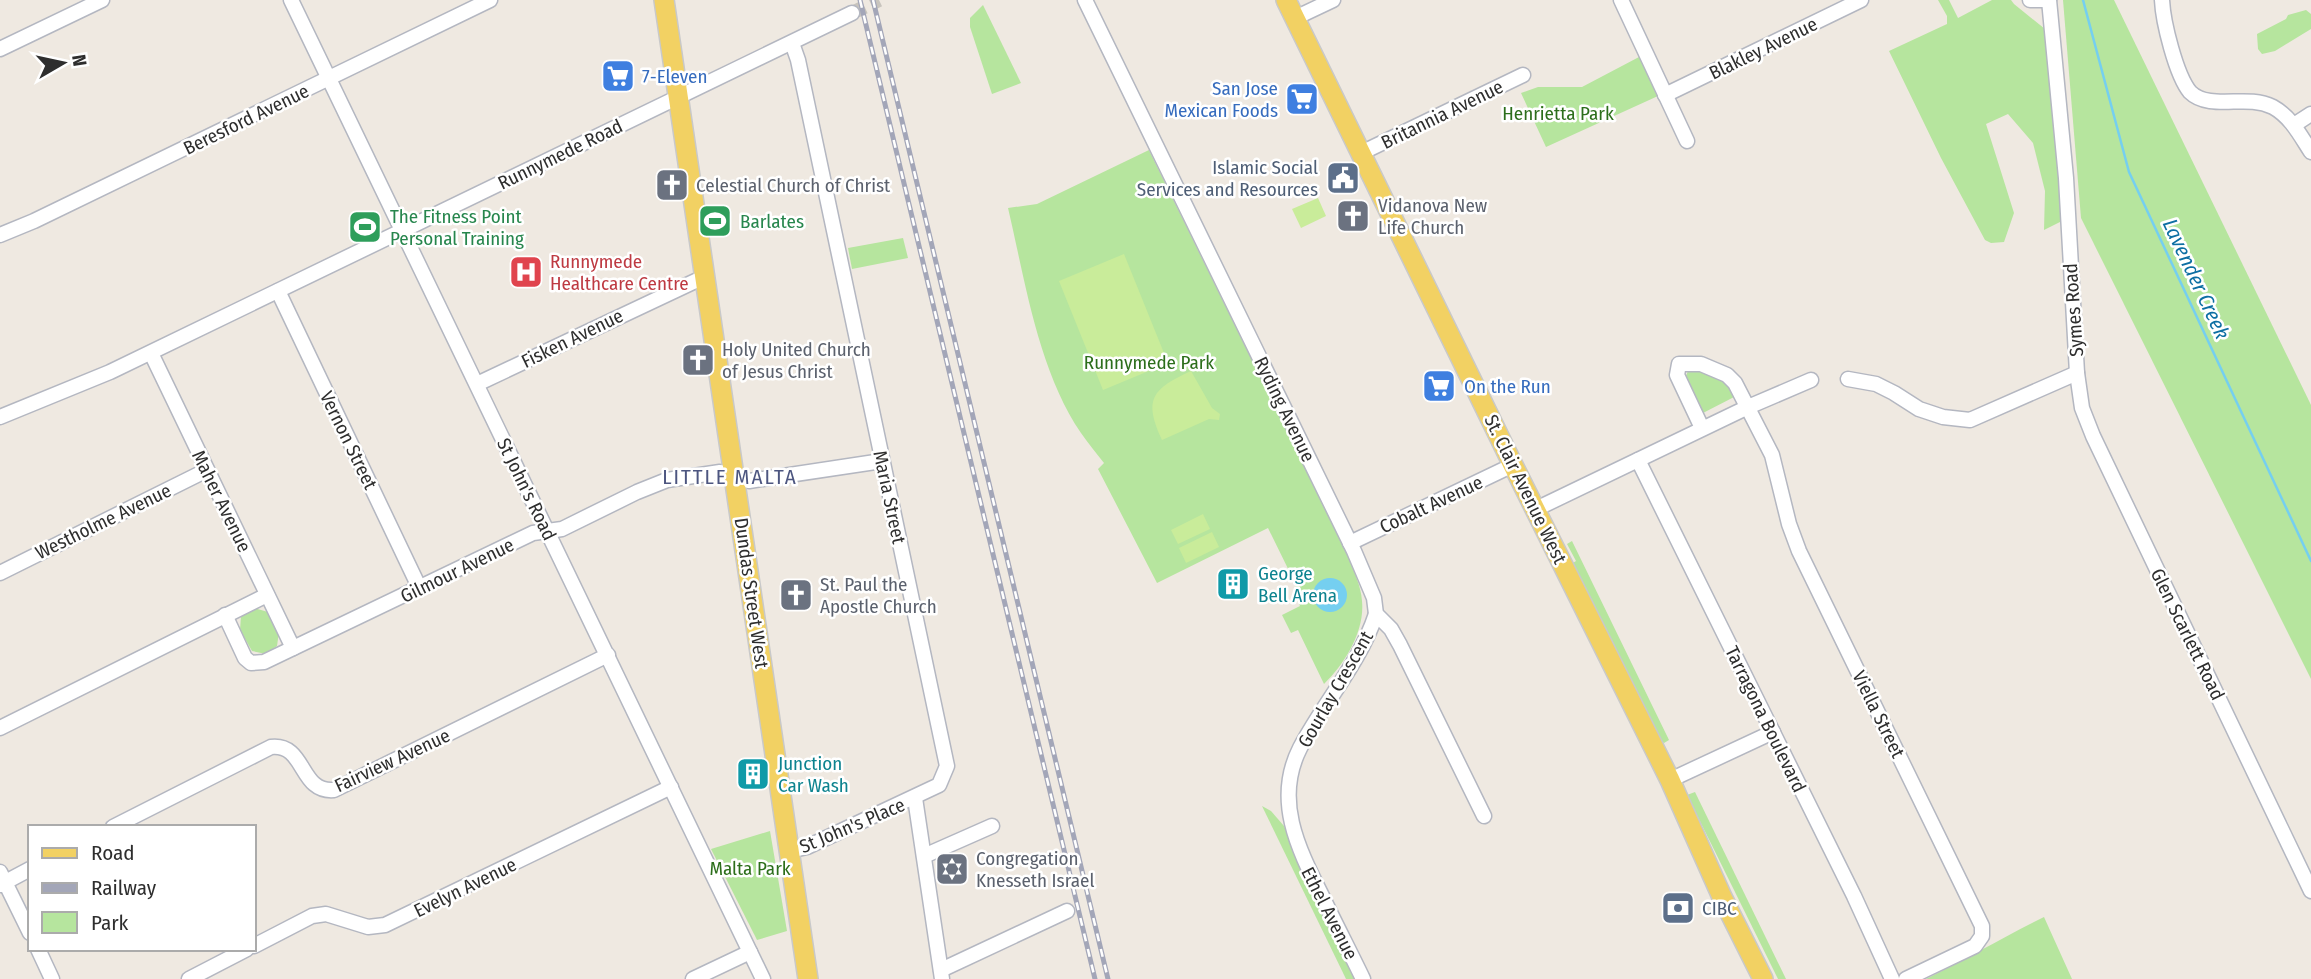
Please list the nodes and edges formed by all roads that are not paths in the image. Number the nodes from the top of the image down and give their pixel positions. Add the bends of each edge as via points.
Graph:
1 (102, 0) edge
2 (291, 0) edge
3 (490, 0) edge
4 (664, 0) edge
5 (1085, 0) edge
6 (1286, 0) edge
7 (1333, 0) edge
8 (1621, 0) edge
9 (1861, 0) edge
10 (2030, 0) edge
11 (2049, 0) edge
12 (2162, 0) edge
13 (852, 13) tunnel mouth
14 (1295, 18) junction
15 (792, 43) junction
16 (0, 49) edge
17 (1523, 75) dead end
18 (328, 79) junction
19 (1665, 95) junction
20 (679, 97) junction
21 (2311, 114) edge
22 (2294, 125) junction
23 (1687, 141) dead end
24 (2311, 152) edge
25 (1361, 153) junction
26 (402, 231) junction
27 (0, 235) edge
28 (706, 276) junction
29 (278, 291) junction
30 (151, 353) junction
31 (2077, 373) junction
32 (1848, 379) dead end
33 (1811, 380) dead end
34 (477, 384) junction
35 (1748, 407) junction
36 (0, 417) edge
37 (1702, 428) junction
38 (1638, 460) junction
39 (882, 461) junction
40 (1513, 465) junction
41 (207, 470) junction
42 (735, 478) junction
43 (1536, 509) junction
44 (548, 532) junction
45 (1350, 542) junction
46 (0, 573) edge
47 (420, 589) junction
48 (267, 596) junction
49 (1376, 614) junction
50 (225, 615) junction
51 (293, 648) junction
52 (608, 655) junction
53 (0, 728) edge
54 (1773, 732) junction
55 (1670, 780) junction
56 (671, 787) junction
57 (915, 797) junction
58 (1485, 816) dead end
59 (117, 825) edge
60 (992, 826) dead end
61 (1297, 847) joint
62 (789, 851) junction
63 (924, 856) junction
64 (28, 870) edge
65 (2, 880) edge
66 (2311, 891) edge
67 (1068, 911) dead end
68 (28, 929) edge
69 (256, 945) edge
70 (38, 951) edge
71 (243, 951) edge
72 (750, 951) junction
73 (941, 974) edge
74 (52, 979) edge
75 (189, 979) edge
76 (693, 979) edge
77 (763, 979) edge
78 (808, 979) edge
79 (1363, 979) edge
80 (1763, 979) edge
81 (1892, 979) edge
82 (1906, 979) edge

1 - 16 street
2 - 18 street, St John's Road
3 - 18 street, Beresford Avenue
4 - 20 main road, Dundas Street West
5 - 45 street, Ryding Avenue
6 - 14 main road, St. Clair Avenue West
7 - 14 street
8 - 19 street
9 - 19 street, Blakley Avenue
10 - 11 street
11 - 31 street, Symes Road via 2066,177
12 - 22 street via 2168,36 2190,92 2212,101 2260,103 2284,114
13 - 15 street, Runnymede Road
14 - 25 main road, St. Clair Avenue West
15 - 20 street, Runnymede Road
15 - 39 street, Maria Street
17 - 25 street, Britannia Avenue
18 - 26 street, St John's Road
18 - 27 street, Beresford Avenue
19 - 23 street
20 - 26 street, Runnymede Road
20 - 28 main road, Dundas Street West
21 - 22 street
22 - 24 street
25 - 40 main road, St. Clair Avenue West
26 - 29 street, Runnymede Road
26 - 34 street, St John's Road
28 - 34 street, Fisken Avenue
28 - 42 main road, Dundas Street West
29 - 30 street, Runnymede Road
29 - 47 street, Vernon Street
30 - 36 street, Runnymede Road
30 - 41 street, Maher Avenue
31 - 32 street, Symes Road via 1969,419 1943,417 1876,384
31 - 66 street, Glen Scarlett Road via 2082,408 2093,436
33 - 35 street
34 - 44 street, St John's Road
35 - 37 street
35 - 37 street, Viella Street via 1727,375 1701,364 1679,364 1677,375
35 - 82 street, Viella Street via 1772,455 1799,551 1982,926 1975,946
37 - 38 street
38 - 43 street
38 - 54 street, Tarragona Boulevard
39 - 42 street, Gilmour Avenue via 749,481
39 - 57 street, Maria Street via 947,766 940,785
40 - 43 main road, St. Clair Avenue West
40 - 45 street, Cobalt Avenue
41 - 46 street, Westholme Avenue
41 - 48 street, Maher Avenue
42 - 44 street, Gilmour Avenue via 720,472 667,480
42 - 62 main road, Dundas Street West
43 - 55 main road, St. Clair Avenue West
44 - 47 street, Gilmour Avenue via 533,533
44 - 52 street, St John's Road
45 - 49 street, Ryding Avenue via 1374,598
47 - 51 street, Gilmour Avenue
48 - 50 street
48 - 51 street, Maher Avenue
49 - 58 street, Ryding Avenue via 1401,645
49 - 61 street, Gourlay Crescent via 1363,648 1291,769 1288,811
50 - 51 street, Gilmour Avenue via 249,663 264,662
50 - 53 street
52 - 56 street, St John's Road
52 - 59 street, Fairview Avenue via 337,789 317,788 294,754 271,747
54 - 55 street
54 - 81 street, Tarragona Boulevard
55 - 80 main road, St. Clair Avenue West
56 - 69 street, Evelyn Avenue via 385,925 368,927 326,914 312,916
56 - 72 street, St John's Road
57 - 62 street, St John's Place
57 - 63 street
60 - 63 street
61 - 79 street, Ethel Avenue
62 - 78 main road, Dundas Street West
63 - 73 street
64 - 65 street
65 - 68 street
67 - 73 street
70 - 74 street
71 - 75 street
72 - 76 street
72 - 77 street, St John's Road

